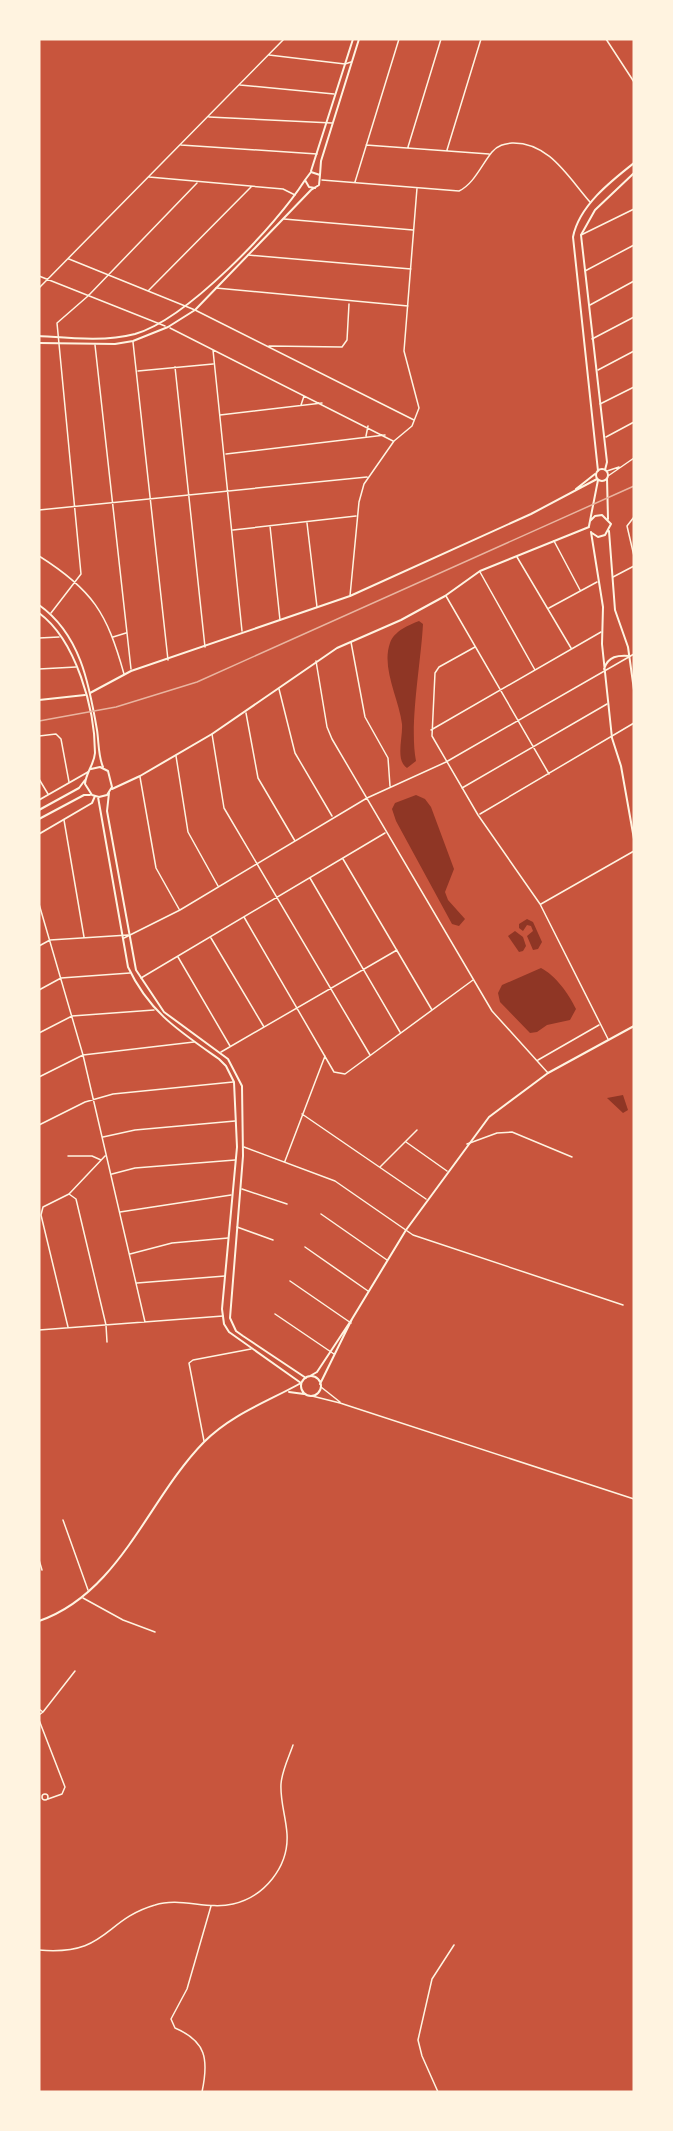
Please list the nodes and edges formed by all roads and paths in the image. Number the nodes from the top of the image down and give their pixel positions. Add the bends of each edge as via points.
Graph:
1 (284, 39) edge
2 (353, 39) edge
3 (359, 39) edge
4 (399, 39) edge
5 (441, 39) edge
6 (481, 39) edge
7 (606, 39) edge
8 (268, 55) junction
9 (352, 62) junction
10 (345, 64) junction
11 (634, 82) edge
12 (238, 85) junction
13 (335, 94) junction
14 (208, 117) junction
15 (326, 123) junction
16 (332, 123) junction
17 (180, 145) junction
18 (366, 145) junction
19 (408, 148) junction
20 (447, 151) junction
21 (316, 154) junction
22 (490, 154) junction
23 (634, 163) edge
24 (311, 172) junction
25 (634, 173) edge
26 (320, 175) junction
27 (148, 177) junction
28 (305, 180) junction
29 (322, 180) junction
30 (197, 183) junction
31 (354, 183) junction
32 (252, 186) junction
33 (315, 188) junction
34 (417, 188) junction
35 (295, 195) junction
36 (591, 203) junction
37 (634, 208) edge
38 (283, 219) junction
39 (414, 230) junction
40 (581, 235) junction
41 (634, 245) edge
42 (247, 255) junction
43 (69, 259) junction
44 (411, 269) junction
45 (585, 271) junction
46 (108, 275) junction
47 (39, 276) edge
48 (47, 279) junction
49 (634, 281) edge
50 (39, 288) edge
51 (215, 288) junction
52 (148, 291) junction
53 (88, 296) junction
54 (350, 302) junction
55 (408, 306) junction
56 (589, 306) junction
57 (186, 307) junction
58 (195, 310) junction
59 (634, 317) edge
60 (159, 324) junction
61 (168, 327) junction
62 (39, 336) edge
63 (57, 337) junction
64 (592, 339) junction
65 (133, 341) junction
66 (39, 343) edge
67 (57, 344) junction
68 (95, 345) junction
69 (268, 346) junction
70 (213, 349) junction
71 (634, 351) edge
72 (213, 364) junction
73 (175, 367) junction
74 (596, 370) junction
75 (137, 371) junction
76 (634, 387) edge
77 (304, 395) junction
78 (323, 403) junction
79 (600, 405) junction
80 (300, 406) junction
81 (219, 415) junction
82 (415, 420) junction
83 (634, 422) edge
84 (368, 426) junction
85 (385, 435) junction
86 (366, 437) junction
87 (605, 437) junction
88 (394, 441) junction
89 (225, 454) junction
90 (634, 458) edge
91 (620, 466) junction
92 (606, 470) junction
93 (597, 471) junction
94 (368, 477) junction
95 (608, 477) junction
96 (597, 479) junction
97 (228, 491) junction
98 (574, 492) junction
99 (189, 495) junction
100 (152, 499) junction
101 (113, 502) junction
102 (74, 506) junction
103 (39, 510) edge
104 (358, 516) junction
105 (634, 517) edge
106 (608, 519) junction
107 (590, 521) junction
108 (307, 522) junction
109 (270, 525) junction
110 (589, 527) junction
111 (232, 530) junction
112 (609, 531) junction
113 (591, 532) junction
114 (554, 541) junction
115 (634, 551) edge
116 (39, 556) edge
117 (517, 556) junction
118 (634, 556) edge
119 (634, 566) edge
120 (480, 571) junction
121 (612, 577) junction
122 (599, 581) junction
123 (77, 582) junction
124 (580, 591) junction
125 (350, 596) junction
126 (446, 596) junction
127 (39, 604) edge
128 (317, 608) junction
129 (548, 609) junction
130 (39, 613) edge
131 (51, 613) junction
132 (280, 620) junction
133 (603, 631) junction
134 (127, 633) junction
135 (243, 633) junction
136 (62, 637) junction
137 (113, 637) junction
138 (39, 638) edge
139 (351, 642) junction
140 (205, 647) junction
141 (475, 647) junction
142 (571, 649) junction
143 (634, 654) edge
144 (630, 656) junction
145 (168, 660) junction
146 (316, 661) junction
147 (77, 667) junction
148 (39, 669) edge
149 (535, 670) junction
150 (604, 670) junction
151 (131, 671) junction
152 (124, 674) junction
153 (279, 688) junction
154 (634, 688) edge
155 (500, 690) junction
156 (90, 693) junction
157 (85, 695) junction
158 (39, 700) edge
159 (607, 704) junction
160 (246, 712) junction
161 (518, 721) junction
162 (634, 723) edge
163 (430, 730) junction
164 (212, 734) junction
165 (39, 736) edge
166 (612, 738) junction
167 (634, 743) edge
168 (533, 747) junction
169 (176, 755) junction
170 (446, 762) junction
171 (104, 767) junction
172 (633, 769) edge
173 (90, 770) junction
174 (549, 774) junction
175 (140, 776) junction
176 (78, 777) junction
177 (86, 778) junction
178 (39, 779) edge
179 (634, 779) edge
180 (70, 783) junction
181 (390, 787) junction
182 (462, 788) junction
183 (112, 789) junction
184 (109, 793) junction
185 (49, 795) junction
186 (95, 796) junction
187 (367, 798) junction
188 (39, 800) edge
189 (39, 810) edge
190 (478, 815) junction
191 (333, 817) junction
192 (39, 819) edge
193 (63, 820) junction
194 (386, 832) junction
195 (39, 834) edge
196 (634, 836) edge
197 (295, 842) junction
198 (634, 851) edge
199 (343, 858) junction
200 (257, 864) junction
201 (310, 878) junction
202 (219, 887) junction
203 (277, 898) junction
204 (39, 904) edge
205 (540, 904) junction
206 (180, 910) junction
207 (244, 917) junction
208 (122, 935) junction
209 (129, 936) junction
210 (84, 937) junction
211 (211, 937) junction
212 (50, 940) junction
213 (39, 946) edge
214 (397, 950) junction
215 (177, 957) junction
216 (363, 969) junction
217 (131, 973) junction
218 (61, 978) junction
219 (140, 978) junction
220 (474, 979) junction
221 (330, 988) junction
222 (39, 990) edge
223 (297, 1007) junction
224 (154, 1010) junction
225 (432, 1010) junction
226 (72, 1016) junction
227 (599, 1025) junction
228 (634, 1026) edge
229 (264, 1027) junction
230 (39, 1033) edge
231 (401, 1033) junction
232 (200, 1038) junction
233 (608, 1039) junction
234 (194, 1042) junction
235 (230, 1046) junction
236 (220, 1052) junction
237 (82, 1055) junction
238 (325, 1055) junction
239 (370, 1055) junction
240 (537, 1060) junction
241 (548, 1073) junction
242 (39, 1077) edge
243 (234, 1082) junction
244 (93, 1099) junction
245 (302, 1114) junction
246 (236, 1121) junction
247 (39, 1125) edge
248 (417, 1130) dead end
249 (243, 1131) junction
250 (102, 1137) junction
251 (405, 1142) junction
252 (467, 1143) junction
253 (243, 1147) junction
254 (106, 1155) junction
255 (68, 1156) dead end
256 (572, 1157) dead end
257 (102, 1160) junction
258 (237, 1160) junction
259 (284, 1162) junction
260 (380, 1168) junction
261 (447, 1171) junction
262 (111, 1175) junction
263 (240, 1188) junction
264 (69, 1194) junction
265 (233, 1195) junction
266 (239, 1196) junction
267 (426, 1199) junction
268 (287, 1204) dead end
269 (120, 1212) junction
270 (321, 1214) dead end
271 (236, 1227) junction
272 (406, 1230) junction
273 (229, 1238) junction
274 (273, 1240) dead end
275 (305, 1247) dead end
276 (129, 1254) junction
277 (388, 1261) junction
278 (225, 1276) junction
279 (290, 1281) dead end
280 (136, 1283) junction
281 (231, 1283) junction
282 (369, 1292) junction
283 (623, 1305) dead end
284 (275, 1314) dead end
285 (223, 1316) junction
286 (145, 1322) junction
287 (350, 1323) junction
288 (106, 1325) junction
289 (68, 1328) junction
290 (39, 1330) edge
291 (107, 1342) dead end
292 (251, 1349) junction
293 (330, 1352) junction
294 (335, 1355) junction
295 (310, 1376) junction
296 (306, 1378) junction
297 (301, 1383) junction
298 (321, 1386) junction
299 (289, 1392) junction
300 (304, 1394) junction
301 (312, 1396) junction
302 (340, 1403) junction
303 (204, 1442) junction
304 (634, 1499) edge
305 (63, 1520) dead end
306 (39, 1560) edge
307 (42, 1570) dead end
308 (88, 1592) junction
309 (83, 1598) junction
310 (39, 1621) edge
311 (155, 1632) dead end
312 (75, 1671) dead end
313 (39, 1709) edge
314 (43, 1712) junction
315 (39, 1715) edge
316 (39, 1720) edge
317 (293, 1745) dead end
318 (40, 1796) edge
319 (48, 1799) junction
320 (43, 1800) junction
321 (39, 1801) edge
322 (211, 1905) junction
323 (454, 1946) dead end
324 (39, 1950) edge
325 (202, 2092) edge
326 (438, 2092) edge

1 - 8 street
2 - 10 main road
3 - 9 main road
4 - 18 street
5 - 19 street
6 - 20 street
7 - 11 street
8 - 10 street
8 - 12 street
9 - 10 street
9 - 16 main road
10 - 13 main road
12 - 13 street
12 - 14 street
13 - 15 main road
14 - 15 street
14 - 17 street
15 - 16 street
15 - 21 main road
16 - 26 main road
17 - 21 street
17 - 27 street
18 - 19 street
18 - 31 street
19 - 20 street
20 - 22 street
21 - 24 main road
22 - 34 street via 464,189 453,192
22 - 36 street via 503,144 522,143 540,148
23 - 36 main road
24 - 26 main road
24 - 28 main road
25 - 40 main road via 595,210
26 - 29 main road
27 - 30 street
27 - 43 street
28 - 33 main road
28 - 35 main road
29 - 31 street
29 - 33 main road
30 - 32 street
30 - 46 street
31 - 34 street
32 - 35 street via 283,189
32 - 52 street
33 - 38 main road
34 - 39 street
35 - 57 main road
36 - 93 main road via 575,228 573,249
37 - 40 street
38 - 39 street
38 - 42 main road
39 - 44 street
40 - 45 main road
41 - 45 street
42 - 44 street
42 - 51 main road
43 - 46 street
43 - 48 street
44 - 55 street
45 - 56 main road
46 - 52 street
46 - 53 street
47 - 48 street
48 - 50 street
48 - 53 street
49 - 56 street
51 - 54 street
51 - 58 main road
52 - 57 street
53 - 60 street
53 - 63 street via 58,322
54 - 55 street
54 - 69 street via 347,340 342,347
55 - 82 street via 404,351 420,404
56 - 64 main road
57 - 58 street
57 - 60 main road
58 - 61 main road
58 - 69 street
59 - 64 street
60 - 61 street
60 - 63 main road via 114,338
61 - 65 main road
61 - 70 street
62 - 63 main road
63 - 67 street
64 - 74 main road
65 - 68 main road
65 - 75 street
66 - 67 main road
67 - 68 main road
67 - 102 street
68 - 101 street
69 - 82 street
70 - 72 street
70 - 77 street
71 - 74 street
72 - 73 street
72 - 81 street
73 - 75 street
73 - 99 street
74 - 79 main road
75 - 100 street
76 - 79 street
77 - 78 street
77 - 80 street
78 - 80 street
78 - 84 street
79 - 87 main road
80 - 81 street
81 - 89 street
82 - 88 street
83 - 87 street
84 - 85 street
84 - 86 street
85 - 86 street
85 - 88 street
86 - 89 street
87 - 92 main road
88 - 94 street
89 - 97 street
90 - 91 street
91 - 92 street
91 - 95 street
92 - 93 main road
92 - 95 main road
93 - 96 main road
93 - 98 main road
94 - 97 street
94 - 104 street
95 - 96 main road via 603,481
95 - 106 main road
96 - 98 main road
96 - 107 main road
97 - 99 street
97 - 111 street
98 - 125 main road
99 - 100 street
99 - 140 street
100 - 101 street
100 - 145 street
101 - 102 street
101 - 134 street
102 - 103 street
102 - 123 street via 81,574
104 - 108 street
104 - 125 street
105 - 115 street via 627,526
106 - 107 main road via 598,515
106 - 112 main road
107 - 110 main road
108 - 109 street
108 - 128 street
109 - 111 street
109 - 132 street
110 - 113 main road
110 - 114 main road
111 - 135 street
112 - 113 main road via 602,537
112 - 121 main road
113 - 122 main road
114 - 117 main road
114 - 124 street
115 - 118 street
116 - 123 street
117 - 120 main road
117 - 129 street
119 - 121 street
120 - 126 main road
120 - 149 street
121 - 144 main road via 618,622
122 - 124 street
122 - 133 main road
123 - 131 street
123 - 137 street via 97,606
124 - 129 street
125 - 128 main road
126 - 139 main road
126 - 141 street
127 - 131 main road
128 - 132 main road
129 - 142 street
130 - 136 main road
131 - 156 main road via 76,647
132 - 135 main road
133 - 142 street
133 - 150 main road
134 - 137 street
134 - 151 street
135 - 140 main road
136 - 138 street
136 - 147 main road
137 - 152 street
139 - 146 main road
139 - 181 street via 364,717 388,758
140 - 145 main road
141 - 155 street
141 - 163 street via 435,673
142 - 149 street
143 - 144 street
144 - 150 street
144 - 150 main road via 614,656
144 - 154 main road
145 - 151 main road
146 - 153 main road
146 - 187 street via 327,727
147 - 148 street
147 - 157 main road
149 - 155 street
150 - 159 main road
150 - 161 street
151 - 152 main road
152 - 156 main road
153 - 160 main road
153 - 191 street via 295,753
155 - 161 street
155 - 163 street
156 - 171 main road
157 - 158 main road
157 - 173 main road via 95,753
159 - 166 main road
159 - 168 street
160 - 164 main road
160 - 197 street via 258,778
161 - 168 street
161 - 170 street
162 - 166 street
163 - 170 street
164 - 169 main road
164 - 200 street via 224,808
165 - 180 street via 56,734 61,739
166 - 174 street
166 - 196 main road
167 - 172 main road
168 - 174 street
168 - 182 street
169 - 175 main road
169 - 202 street via 188,832
170 - 181 street
170 - 182 street
171 - 173 main road
171 - 183 main road
172 - 179 main road
173 - 176 main road
173 - 177 main road
174 - 190 street
175 - 183 main road
175 - 206 street via 156,868
176 - 177 main road
176 - 180 main road
177 - 186 main road
177 - 189 main road via 79,788
178 - 185 street
180 - 185 main road
181 - 187 street
182 - 190 street
183 - 184 main road
184 - 186 main road
184 - 209 main road via 108,811
185 - 188 main road
186 - 192 main road via 84,795
186 - 193 main road via 92,803
186 - 208 main road
187 - 191 street
187 - 194 street
190 - 205 street
191 - 197 street
193 - 195 main road
193 - 210 street
194 - 199 street
194 - 220 street
197 - 200 street
198 - 205 street
199 - 201 street
199 - 214 street
200 - 202 street
200 - 203 street
201 - 203 street
201 - 216 street
202 - 206 street
203 - 207 street
203 - 221 street
204 - 212 street
205 - 227 street
206 - 209 street
207 - 211 street
207 - 223 street
208 - 209 street via 124,939
208 - 210 street
208 - 217 main road
209 - 219 main road via 132,960
210 - 212 street
211 - 215 street
211 - 229 street
212 - 213 street
212 - 218 street
214 - 216 street
214 - 225 street
215 - 219 street
215 - 235 street
216 - 221 street
216 - 231 street
217 - 218 street
217 - 224 main road
218 - 222 street
218 - 226 street
219 - 232 main road via 164,1012
220 - 225 street
220 - 240 street via 501,1023
221 - 223 street
221 - 239 street
223 - 229 street
223 - 238 street
224 - 226 street
224 - 234 main road
225 - 231 street
226 - 230 street
226 - 237 street
227 - 233 street
227 - 240 street
228 - 233 main road
229 - 235 street
231 - 239 street
232 - 234 main road
232 - 236 main road
233 - 241 main road
234 - 237 street
234 - 243 main road via 226,1066
235 - 236 street
236 - 249 main road via 239,1077
237 - 242 street
237 - 244 street
238 - 239 street via 334,1072 345,1074
238 - 245 street
240 - 241 street
241 - 252 main road via 504,1103
243 - 244 street via 138,1090
243 - 246 main road
244 - 247 street
244 - 250 street
245 - 259 street
245 - 260 street
246 - 249 main road
246 - 250 street via 135,1130
246 - 258 main road
248 - 251 street
249 - 253 main road
250 - 254 street
251 - 260 street
251 - 261 street
252 - 256 street via 512,1132
252 - 261 main road
253 - 259 street
253 - 263 main road
254 - 257 street
254 - 262 street
255 - 257 street
257 - 264 street
258 - 262 street via 135,1168
258 - 265 main road
259 - 272 street via 335,1180
260 - 267 street
261 - 267 main road
262 - 269 street
263 - 266 main road
263 - 268 street
264 - 288 street via 76,1199
264 - 289 street via 43,1207 41,1215
265 - 266 main road
265 - 269 street
265 - 273 main road
266 - 271 main road
267 - 272 main road
269 - 276 street
270 - 277 street
271 - 274 street
271 - 281 main road
272 - 277 main road
272 - 283 street
273 - 276 street via 162,1244
273 - 278 main road
275 - 282 street
276 - 280 street
277 - 282 main road
278 - 280 street
278 - 281 main road
278 - 285 main road
279 - 287 street
280 - 286 street
281 - 296 main road via 228,1309 236,1331
282 - 287 main road
284 - 293 street
285 - 286 street
285 - 292 main road via 229,1332
286 - 288 street
287 - 293 main road
287 - 294 main road
288 - 289 street
288 - 291 street
289 - 290 street
292 - 297 main road
292 - 303 street via 189,1363
293 - 294 street
293 - 295 main road
294 - 298 main road
295 - 296 main road
295 - 298 main road
296 - 297 main road
297 - 299 main road
297 - 300 main road
298 - 301 main road
298 - 302 street
299 - 300 main road
299 - 303 main road via 231,1419
300 - 301 main road
301 - 302 street
302 - 304 street
303 - 308 main road
305 - 308 street
306 - 307 street
308 - 309 main road
309 - 310 main road
309 - 311 street
312 - 314 street
313 - 314 street
314 - 315 street
316 - 319 street via 64,1787 62,1794
317 - 322 street via 282,1774 287,1842 277,1873 247,1899 224,1906
318 - 319 street via 46,1794
318 - 320 street
319 - 320 street
320 - 321 street
322 - 324 street via 155,1905 90,1945 61,1952
322 - 325 street via 187,1989 171,2019 175,2028 191,2034 200,2046
323 - 326 street via 435,1971 418,2040

